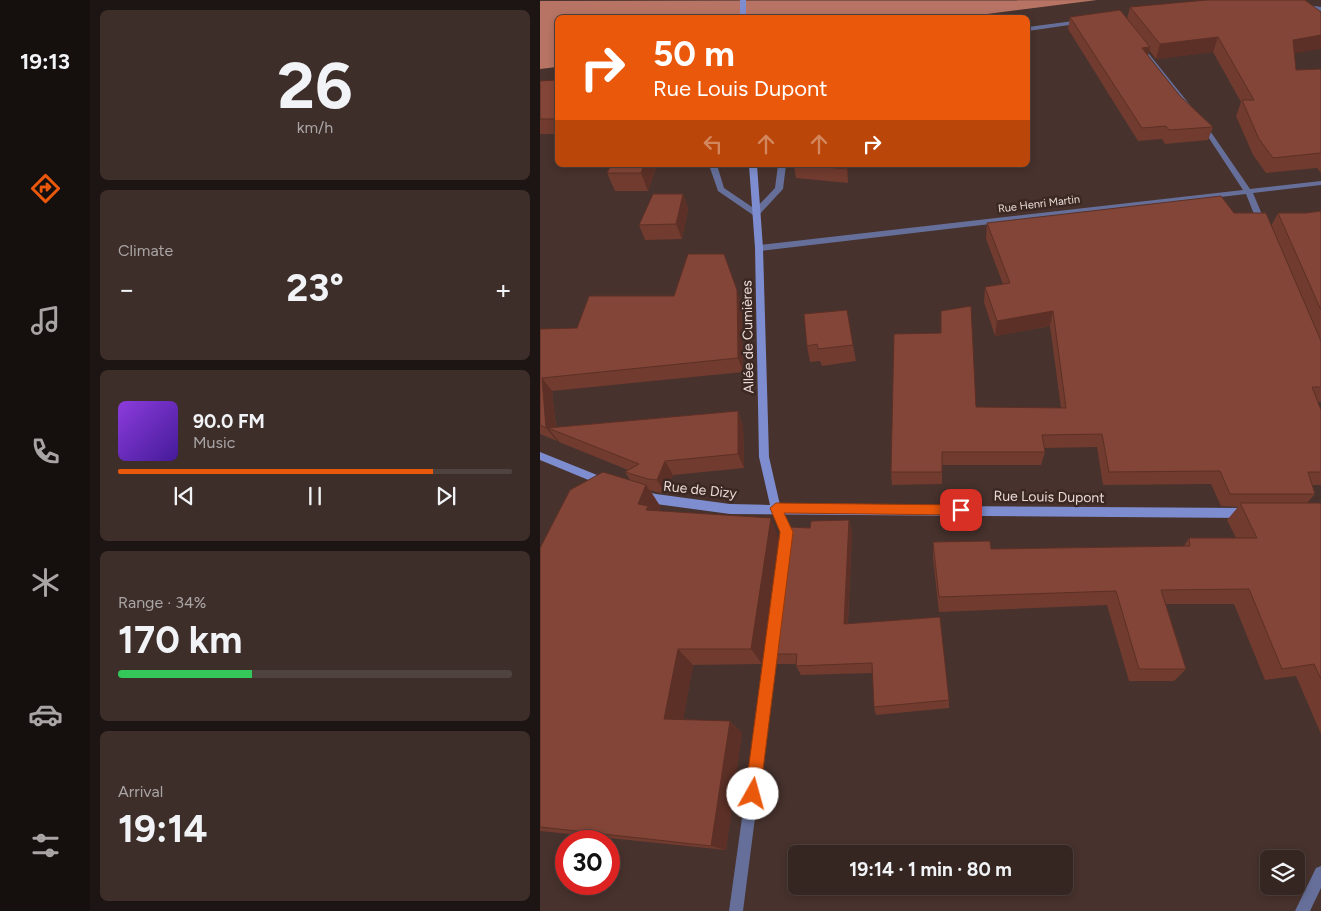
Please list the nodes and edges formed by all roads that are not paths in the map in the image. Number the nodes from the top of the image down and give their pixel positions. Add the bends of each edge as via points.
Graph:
1 (742, 0) edge
2 (1293, 5) edge
3 (1321, 9) edge
4 (743, 15) edge
5 (1091, 20) edge
6 (1030, 29) edge
7 (1135, 39) edge
8 (714, 167) edge
9 (753, 167) edge
10 (782, 167) edge
11 (1321, 183) edge
12 (1248, 191) junction
13 (756, 213) junction
14 (1267, 236) edge
15 (759, 248) junction
16 (540, 456) edge
17 (611, 485) edge
18 (629, 491) edge
19 (776, 508) junction
20 (1261, 514) edge
21 (1321, 873) edge
22 (736, 911) edge
23 (1302, 911) edge

1 - 4 main road
2 - 3 street
5 - 6 street
7 - 12 street via 1213,137
8 - 13 street via 721,189
9 - 13 main road, Allée de Cumières
10 - 13 street via 779,190
11 - 12 street, Rue Henri Martin
12 - 14 street
12 - 15 street, Rue Henri Martin
13 - 15 main road, Allée de Cumières
15 - 19 main road, Allée de Cumières via 764,457
16 - 17 main road
18 - 19 main road, Rue de Dizy via 656,499 730,509
19 - 20 main road, Rue Louis Dupont
19 - 22 street via 786,532
21 - 23 street

